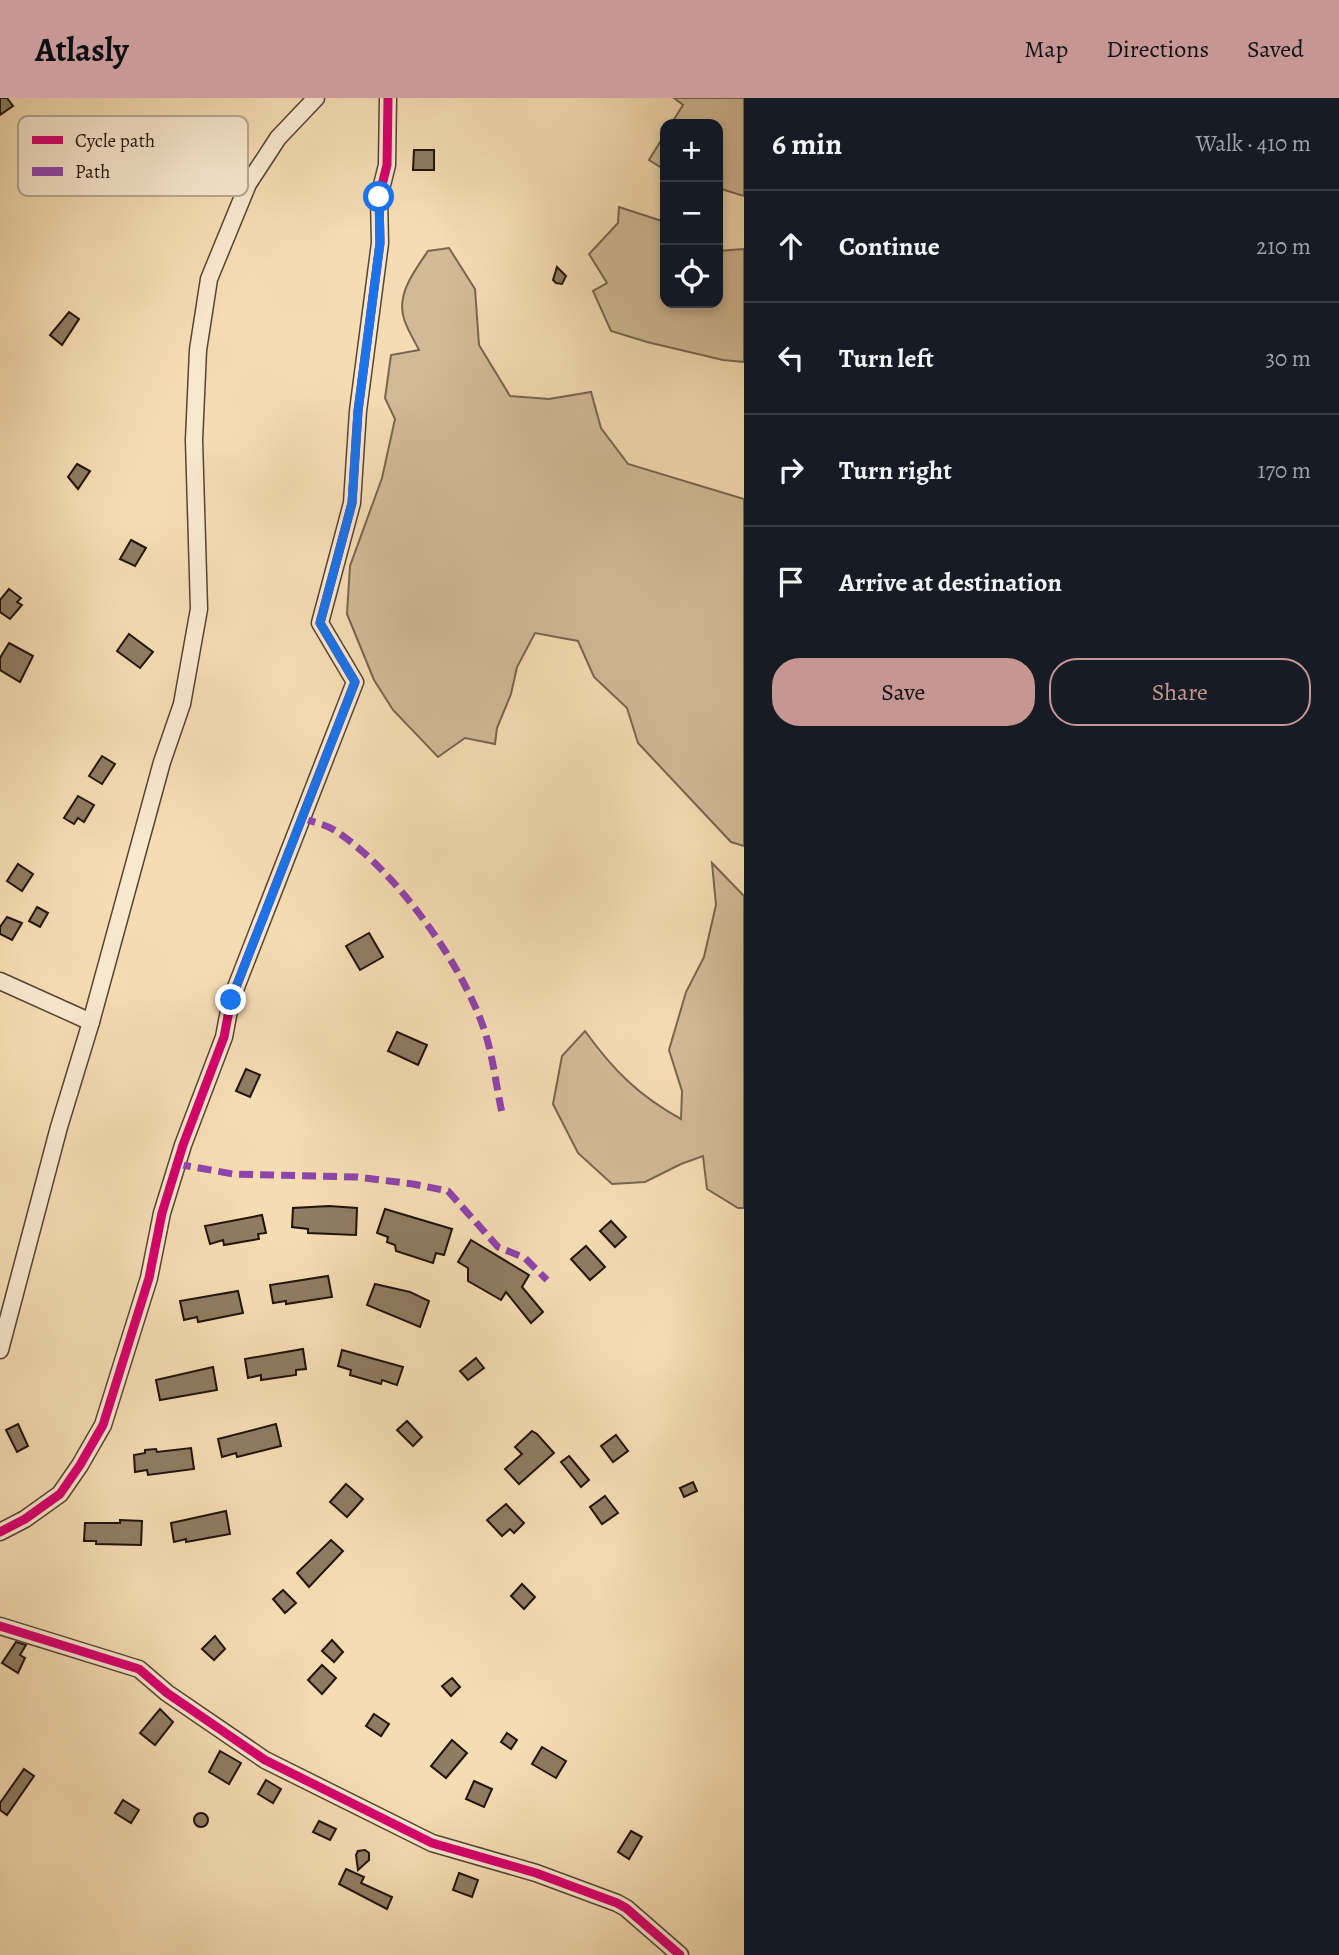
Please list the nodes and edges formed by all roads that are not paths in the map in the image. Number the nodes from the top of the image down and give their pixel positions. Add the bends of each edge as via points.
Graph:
1 (316, 98) edge
2 (388, 98) edge
3 (248, 184) edge
4 (243, 196) edge
5 (0, 981) edge
6 (91, 1021) junction
7 (0, 1350) edge
8 (0, 1532) edge
9 (0, 1626) edge
10 (680, 1955) edge

1 - 3 street via 278,138
2 - 8 street via 387,165 379,197 380,243 358,411 352,503 320,623 355,682 231,1000 224,1037 166,1200 149,1278 103,1425 60,1494
4 - 6 street via 209,279 198,350 194,440 199,609 182,704
5 - 6 street
6 - 7 street
9 - 10 street via 139,1669 265,1760 432,1843 536,1873 617,1903

